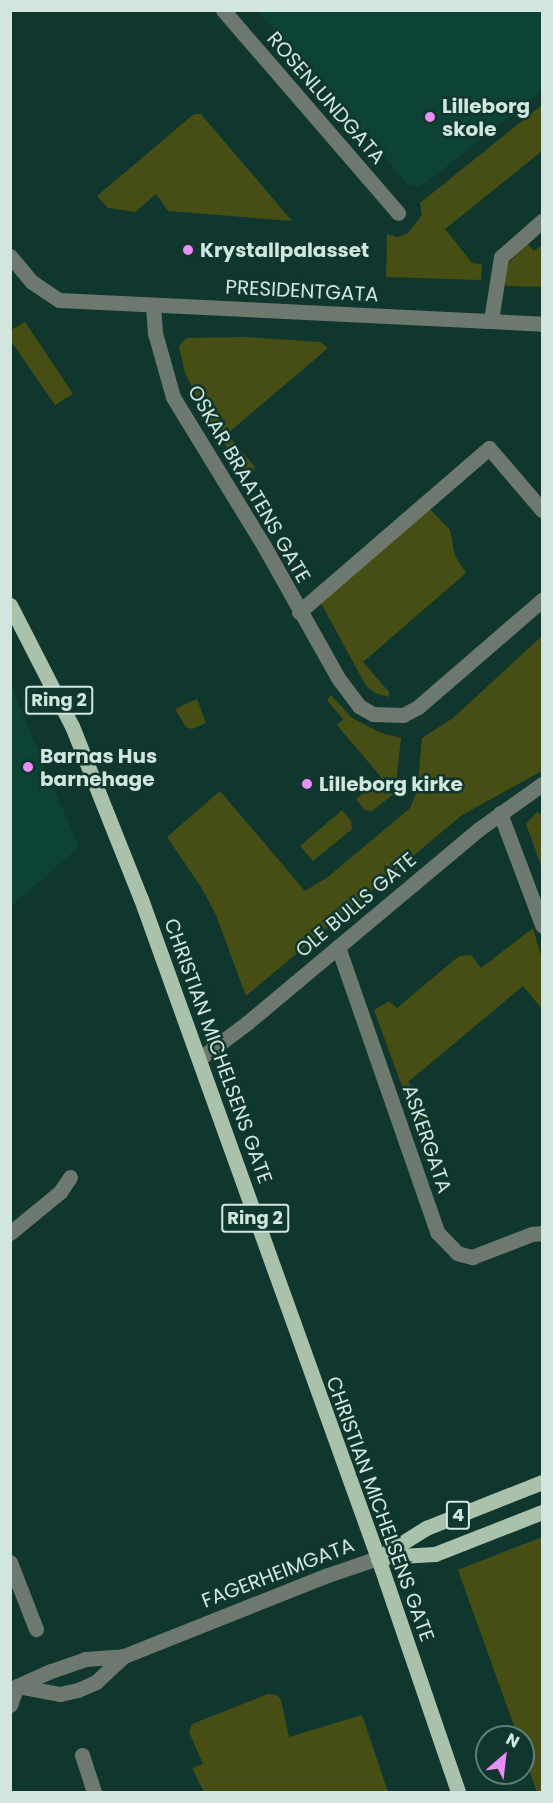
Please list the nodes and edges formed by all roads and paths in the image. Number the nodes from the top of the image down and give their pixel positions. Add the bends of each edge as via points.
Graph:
1 (223, 10) edge
2 (398, 213) dead end
3 (543, 221) edge
4 (10, 256) edge
5 (153, 305) junction
6 (491, 321) junction
7 (543, 324) edge
8 (543, 510) edge
9 (543, 600) edge
10 (10, 605) edge
11 (299, 612) junction
12 (543, 784) edge
13 (500, 813) junction
14 (543, 926) edge
15 (338, 947) junction
16 (199, 1059) junction
17 (70, 1177) dead end
18 (10, 1233) edge
19 (543, 1233) edge
20 (543, 1482) edge
21 (543, 1512) edge
22 (378, 1558) junction
23 (10, 1562) edge
24 (36, 1629) dead end
25 (124, 1656) junction
26 (14, 1686) edge
27 (10, 1705) edge
28 (82, 1755) dead end
29 (94, 1792) edge
30 (458, 1792) edge

1 - 2 street, ROSENLUNDGATA
3 - 6 street via 501,257
4 - 5 street, PRESIDENTGATA via 33,282 58,300
5 - 6 street, PRESIDENTGATA
5 - 11 street, OSKAR BRAATENS GATE via 155,333 173,397 264,546
6 - 7 street, PRESIDENTGATA
8 - 11 street, OSKAR BRAATENS GATE via 489,448
9 - 11 street, OSKAR BRAATENS GATE via 418,707 403,715 373,714 359,706
10 - 16 main road, CHRISTIAN MICHELSENS GATE / Ring 2 via 72,726 103,799
12 - 13 street, OLE BULLS GATE
13 - 14 street
13 - 15 street, OLE BULLS GATE
15 - 16 street, OLE BULLS GATE
15 - 19 street, ASKERGATA via 436,1232 457,1253 472,1257
16 - 22 main road, CHRISTIAN MICHELSENS GATE / Ring 2
17 - 18 street via 60,1192
20 - 22 main road, FAGERHEIMGATA / 4 via 426,1528
21 - 22 main road, 4 via 435,1554
22 - 25 street, FAGERHEIMGATA
22 - 30 main road, CHRISTIAN MICHELSENS GATE / Ring 2
23 - 24 street
25 - 26 street, FAGERHEIMGATA via 85,1659
25 - 26 street, FAGERHEIMGATA via 96,1682 78,1690 60,1694
26 - 27 street
28 - 29 street

